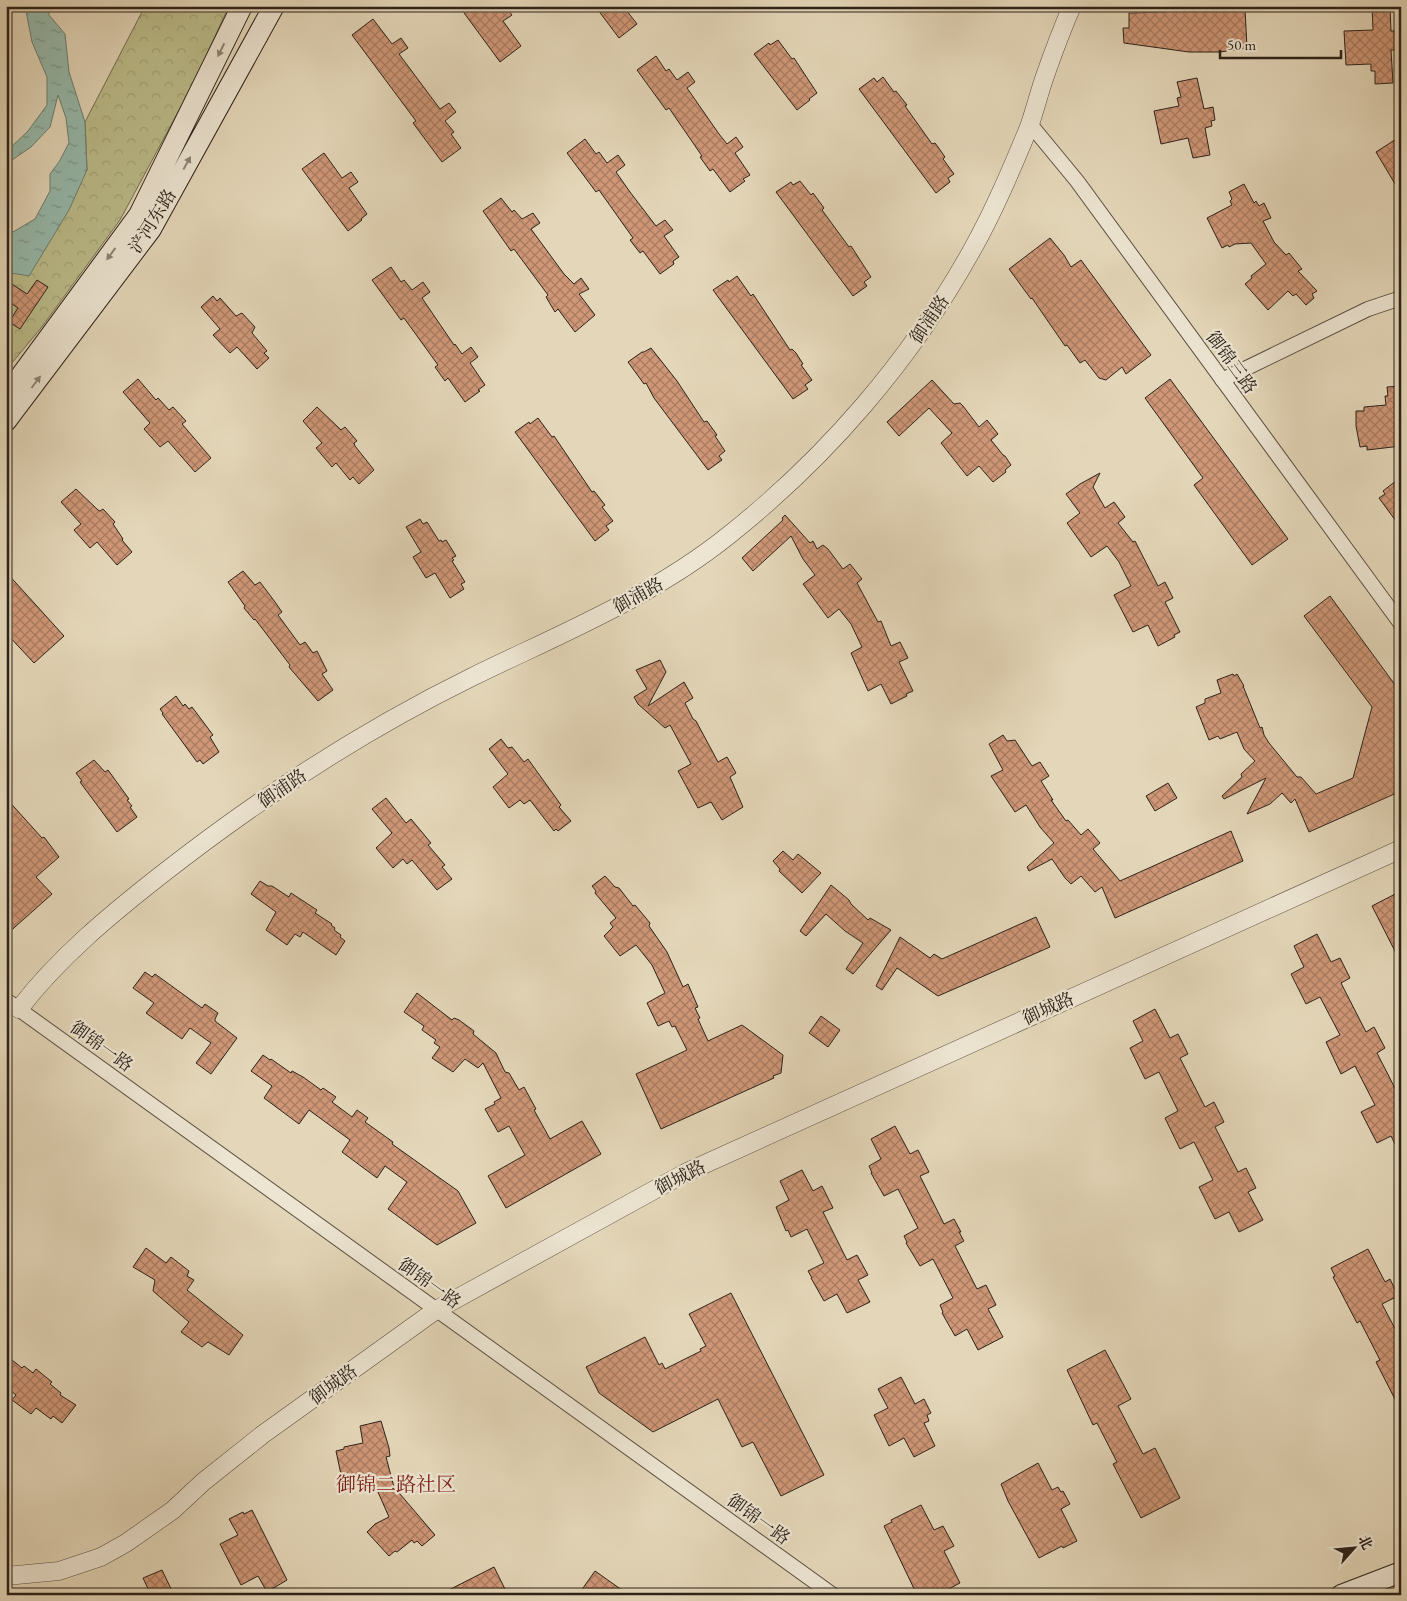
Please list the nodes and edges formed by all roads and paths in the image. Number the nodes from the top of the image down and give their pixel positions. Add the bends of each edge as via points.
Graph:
1 (242, 6) edge
2 (274, 6) edge
3 (1072, 6) edge
4 (1030, 124) junction
5 (1401, 298) edge
6 (1222, 380) junction
7 (6, 396) edge
8 (6, 421) edge
9 (1401, 624) edge
10 (1401, 850) edge
11 (12, 1004) edge
12 (436, 1310) junction
13 (1401, 1572) edge
14 (6, 1576) edge
15 (833, 1595) edge
16 (1341, 1595) edge

1 -> 7 main road, 浐河东路 via 139,216
8 -> 2 main road, 浐河东路 via 151,229
3 - 4 street, 御浦路
4 - 6 street, 御锦三路 via 1077,181
4 - 11 street, 御浦路 via 975,246 915,341 836,437 775,496 727,537 667,579 400,716 330,757 226,826 140,891 41,982
5 - 6 street via 1368,308
6 - 9 street, 御锦三路
10 - 12 street, 御城路 via 685,1173
11 - 12 street, 御锦一路
12 - 14 street, 御城路 via 262,1435 173,1510 126,1543 100,1557 60,1571
12 - 15 street, 御锦一路
13 - 16 main road

